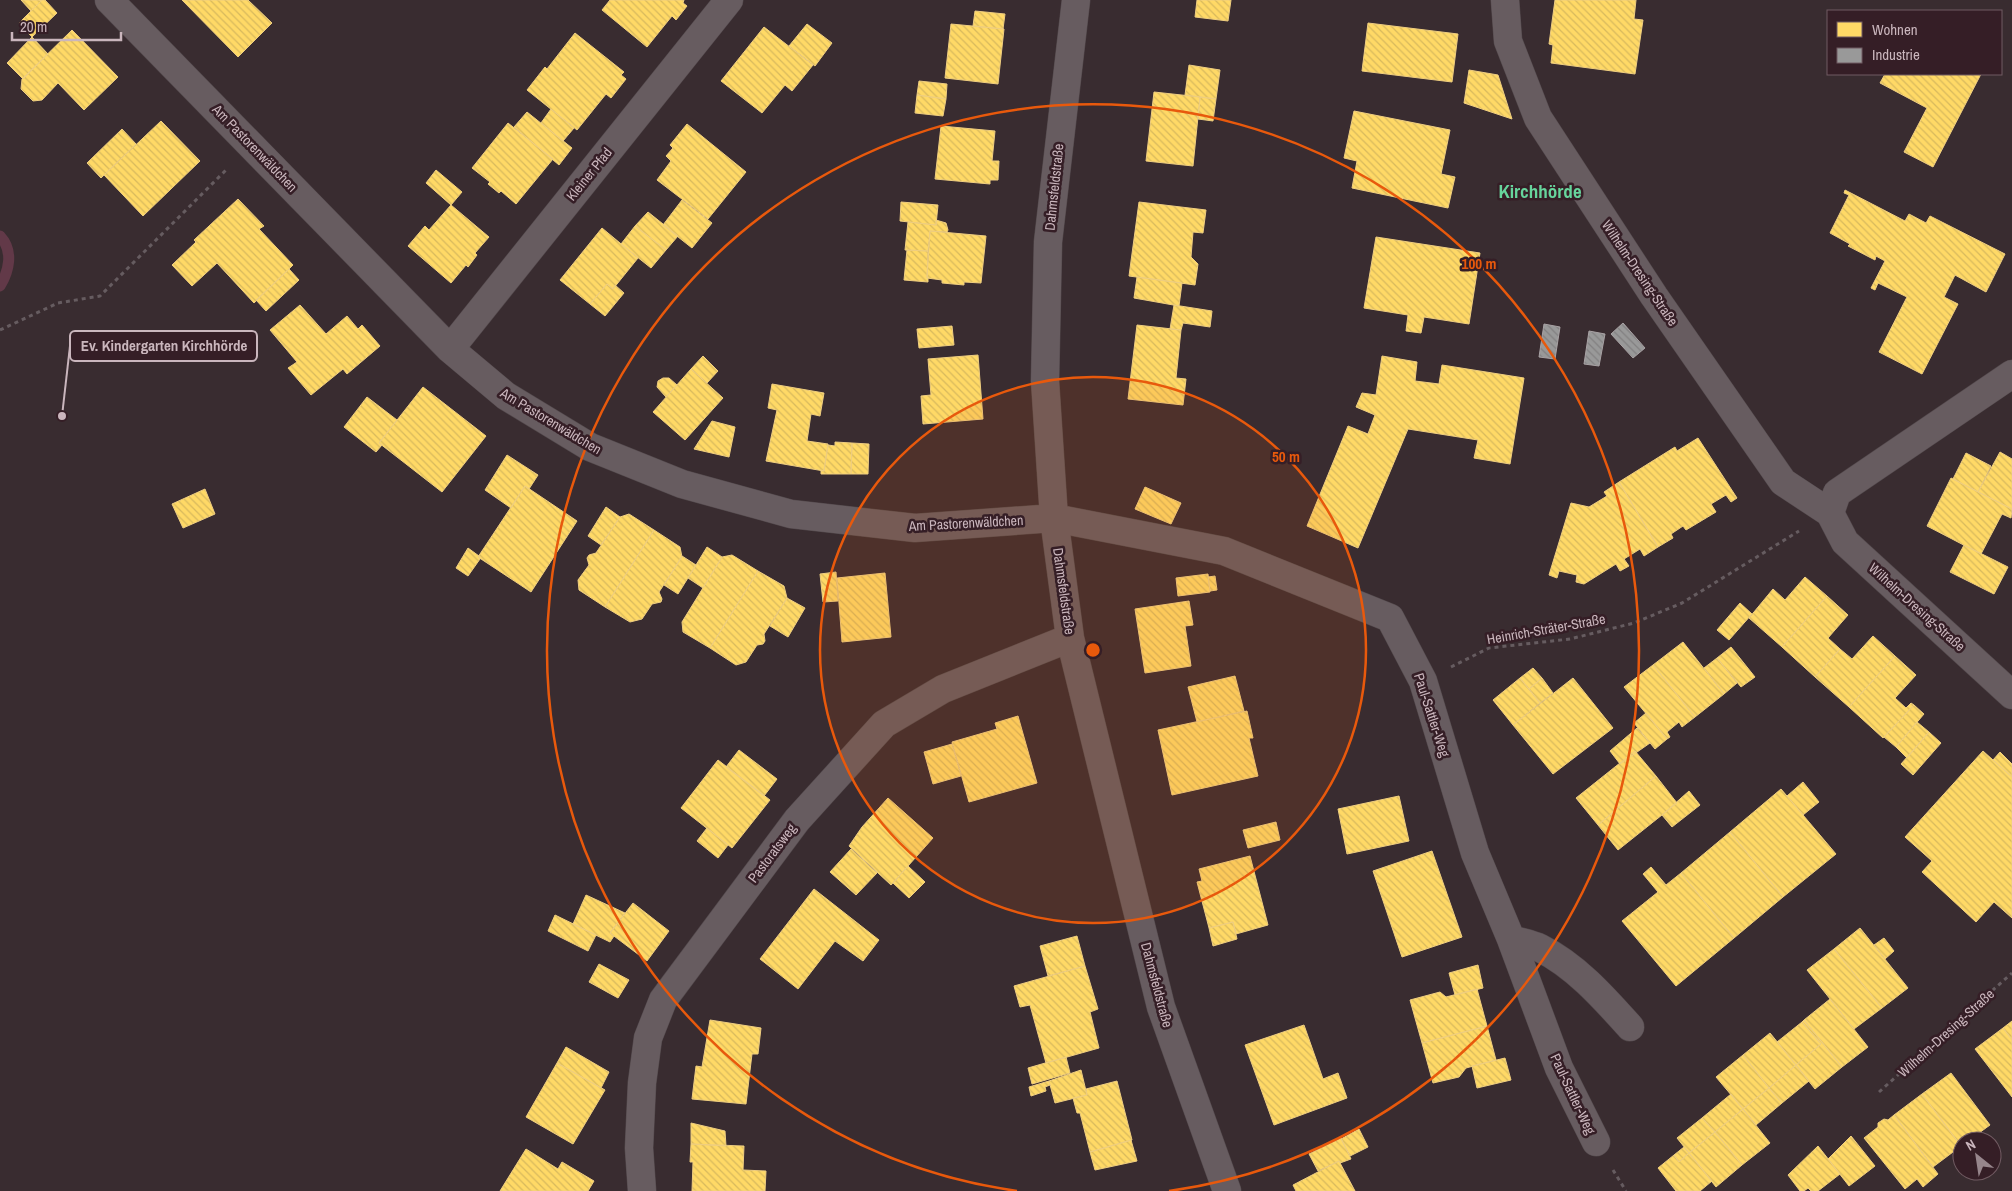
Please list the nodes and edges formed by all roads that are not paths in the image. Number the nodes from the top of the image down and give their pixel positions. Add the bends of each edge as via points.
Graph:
1 (109, 0) edge
2 (729, 0) edge
3 (1076, 0) edge
4 (1505, 0) edge
5 (450, 349) junction
6 (2012, 374) edge
7 (1830, 513) junction
8 (1054, 518) junction
9 (1070, 638) junction
10 (2012, 695) edge
11 (1511, 940) junction
12 (1630, 1027) dead end
13 (1596, 1142) dead end
14 (642, 1191) edge
15 (1227, 1191) edge

1 - 5 street, Am Pastorenwäldchen
2 - 5 street, Kleiner Pfad
3 - 8 street, Dahmsfeldstraße via 1048,242 1045,381
4 - 7 street, Wilhelm-Dresing-Straße via 1508,41 1538,118 1654,296 1783,482
5 - 8 street, Am Pastorenwäldchen via 506,396 590,447 691,486 791,514 915,528
6 - 7 street via 1837,493
7 - 10 street, Wilhelm-Dresing-Straße via 1846,542
8 - 9 street, Dahmsfeldstraße
8 - 11 street, Paul-Sattler-Weg via 1224,551 1390,618 1424,681 1475,854
9 - 14 street, Pastoratsweg via 943,689 884,724 797,820 663,1000 648,1038 642,1083 639,1148
9 - 15 street, Dahmsfeldstraße via 1161,1007
11 - 12 street via 1540,948 1570,968
11 - 13 street, Paul-Sattler-Weg via 1559,1068

